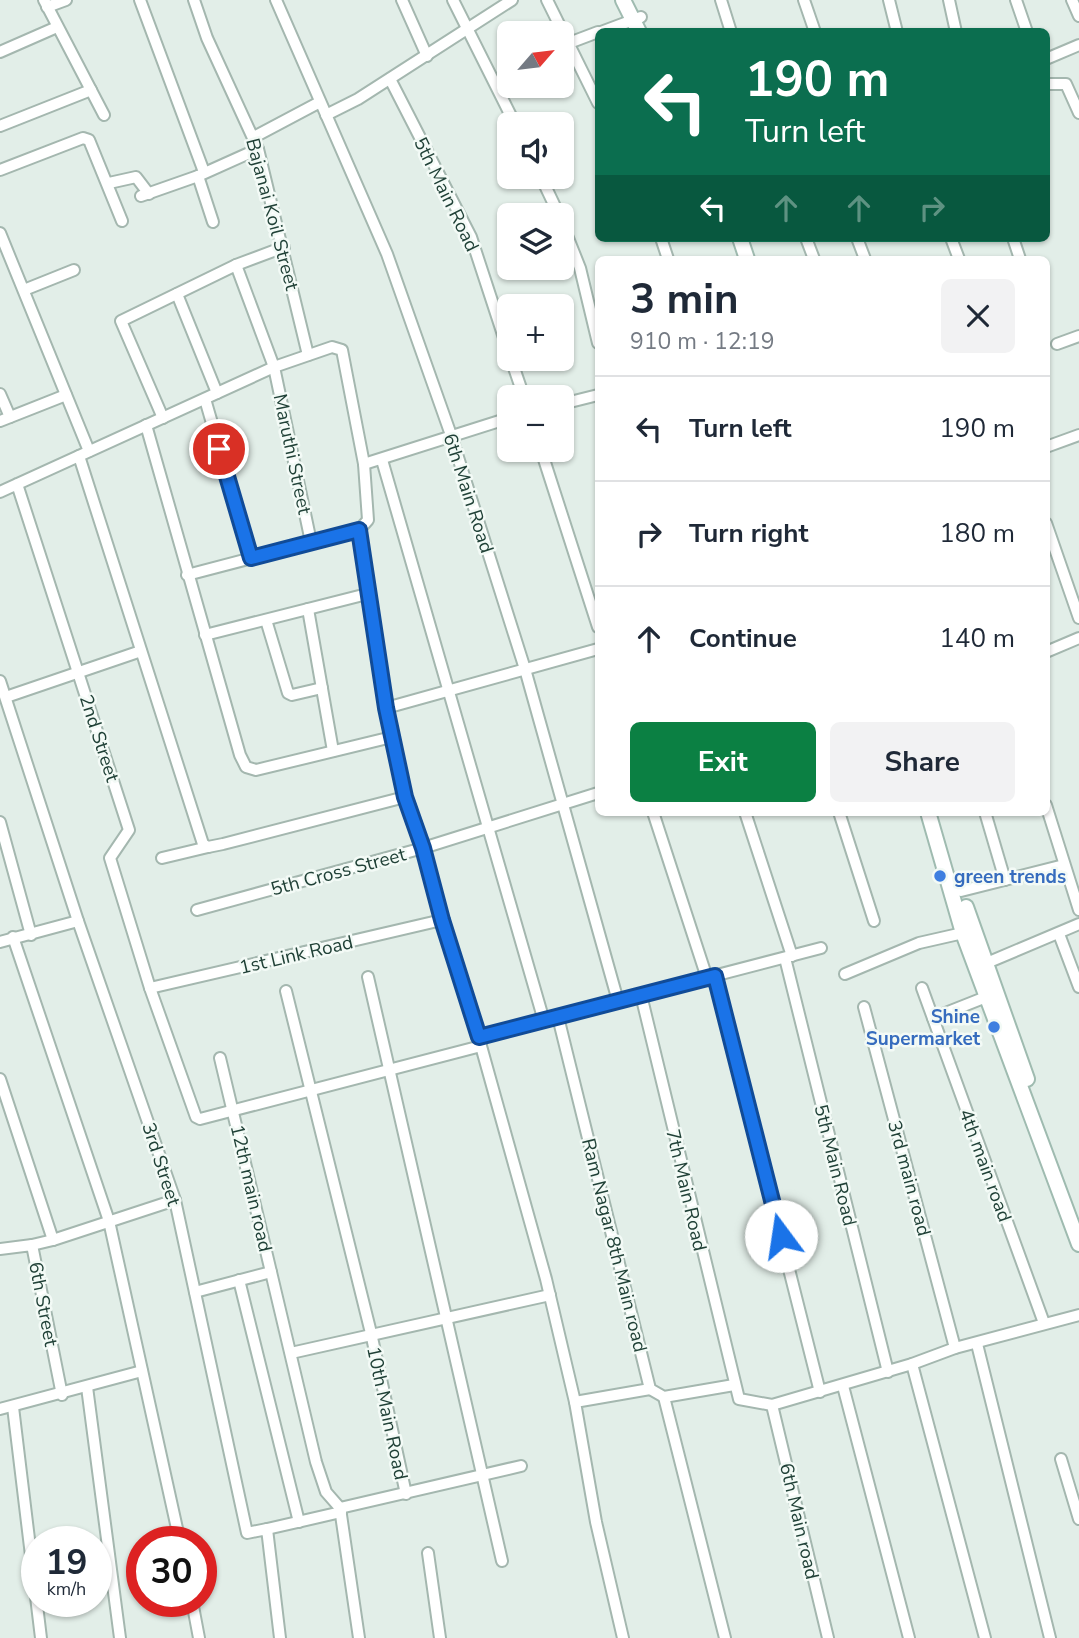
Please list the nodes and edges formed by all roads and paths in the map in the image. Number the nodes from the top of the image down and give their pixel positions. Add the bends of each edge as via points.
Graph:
1 (66, 0) edge
2 (140, 0) edge
3 (194, 0) edge
4 (276, 0) edge
5 (402, 0) edge
6 (453, 0) edge
7 (512, 0) edge
8 (547, 0) edge
9 (623, 0) edge
10 (632, 0) edge
11 (721, 0) edge
12 (804, 0) edge
13 (889, 0) edge
14 (949, 0) edge
15 (1016, 0) edge
16 (1072, 0) edge
17 (46, 4) edge
18 (1079, 16) edge
19 (558, 21) edge
20 (637, 23) edge
21 (57, 27) junction
22 (616, 28) edge
23 (731, 28) edge
24 (814, 28) edge
25 (896, 28) edge
26 (956, 28) edge
27 (1026, 28) edge
28 (468, 29) junction
29 (595, 34) edge
30 (574, 41) edge
31 (1079, 45) edge
32 (0, 52) edge
33 (574, 53) edge
34 (427, 56) junction
35 (1050, 57) edge
36 (390, 79) junction
37 (1050, 84) edge
38 (91, 90) junction
39 (595, 97) edge
40 (320, 102) junction
41 (509, 112) edge
42 (1079, 113) edge
43 (104, 115) dead end
44 (326, 115) junction
45 (0, 126) edge
46 (254, 137) junction
47 (258, 149) junction
48 (0, 170) edge
49 (201, 174) junction
50 (109, 183) junction
51 (122, 220) dead end
52 (213, 222) dead end
53 (0, 233) edge
54 (284, 247) junction
55 (574, 253) edge
56 (236, 265) junction
57 (74, 270) dead end
58 (24, 290) junction
59 (177, 294) junction
60 (497, 316) edge
61 (595, 330) edge
62 (1079, 337) edge
63 (1057, 344) dead end
64 (307, 355) junction
65 (274, 367) junction
66 (217, 393) junction
67 (0, 394) edge
68 (66, 395) junction
69 (595, 395) edge
70 (205, 399) junction
71 (574, 401) edge
72 (163, 418) junction
73 (5, 419) edge
74 (497, 422) edge
75 (146, 425) junction
76 (452, 435) junction
77 (1079, 435) edge
78 (1050, 446) edge
79 (84, 453) junction
80 (382, 460) junction
81 (545, 462) edge
82 (364, 464) junction
83 (16, 484) junction
84 (0, 492) edge
85 (359, 530) junction
86 (1050, 535) edge
87 (311, 542) junction
88 (251, 558) junction
89 (187, 575) junction
90 (367, 594) junction
91 (308, 609) junction
92 (595, 618) edge
93 (1079, 618) edge
94 (266, 620) junction
95 (205, 635) junction
96 (1079, 638) edge
97 (595, 650) edge
98 (1050, 650) edge
99 (141, 651) junction
100 (525, 669) junction
101 (79, 672) junction
102 (0, 681) edge
103 (322, 688) junction
104 (450, 690) junction
105 (6, 697) junction
106 (386, 708) junction
107 (392, 737) junction
108 (333, 751) junction
109 (595, 794) edge
110 (405, 797) junction
111 (561, 804) junction
112 (654, 816) edge
113 (746, 816) edge
114 (840, 816) edge
115 (929, 816) edge
116 (938, 816) edge
117 (986, 816) edge
118 (1049, 816) edge
119 (0, 822) edge
120 (490, 827) junction
121 (208, 847) junction
122 (423, 848) junction
123 (162, 858) dead end
124 (1064, 864) junction
125 (1005, 880) junction
126 (961, 891) junction
127 (1079, 909) edge
128 (197, 910) dead end
129 (442, 920) junction
130 (78, 921) junction
131 (874, 921) dead end
132 (1079, 924) edge
133 (962, 933) junction
134 (1059, 933) junction
135 (31, 935) junction
136 (13, 937) junction
137 (0, 942) edge
138 (821, 948) dead end
139 (788, 957) junction
140 (980, 966) junction
141 (845, 974) dead end
142 (368, 977) dead end
143 (711, 977) junction
144 (1079, 987) edge
145 (150, 988) junction
146 (922, 988) dead end
147 (286, 991) dead end
148 (640, 995) junction
149 (986, 996) junction
150 (618, 1001) junction
151 (864, 1007) dead end
152 (931, 1012) junction
153 (558, 1017) junction
154 (544, 1021) junction
155 (480, 1042) junction
156 (220, 1058) dead end
157 (391, 1069) junction
158 (0, 1079) edge
159 (310, 1089) junction
160 (234, 1110) junction
161 (175, 1200) junction
162 (109, 1221) junction
163 (1079, 1221) edge
164 (53, 1240) junction
165 (1079, 1244) edge
166 (32, 1245) junction
167 (0, 1249) edge
168 (271, 1272) junction
169 (240, 1280) junction
170 (195, 1292) junction
171 (550, 1295) junction
172 (1079, 1315) edge
173 (447, 1320) junction
174 (1044, 1323) junction
175 (371, 1333) junction
176 (977, 1343) junction
177 (955, 1348) junction
178 (291, 1353) junction
179 (912, 1364) junction
180 (142, 1371) junction
181 (888, 1371) junction
182 (734, 1385) junction
183 (843, 1386) junction
184 (87, 1387) junction
185 (650, 1389) junction
186 (820, 1392) junction
187 (62, 1395) junction
188 (664, 1397) junction
189 (575, 1402) junction
190 (772, 1405) junction
191 (13, 1407) junction
192 (0, 1409) edge
193 (1060, 1458) dead end
194 (521, 1466) dead end
195 (482, 1478) junction
196 (406, 1494) junction
197 (340, 1510) junction
198 (1079, 1519) edge
199 (299, 1522) junction
200 (176, 1526) edge
201 (267, 1529) junction
202 (428, 1553) dead end
203 (502, 1561) dead end
204 (195, 1617) edge
205 (41, 1638) edge
206 (120, 1638) edge
207 (199, 1638) edge
208 (280, 1638) edge
209 (359, 1638) edge
210 (440, 1638) edge
211 (623, 1638) edge
212 (725, 1638) edge
213 (828, 1638) edge
214 (909, 1638) edge
215 (985, 1638) edge
216 (1050, 1638) edge

1 - 17 street
2 - 49 street
3 - 46 street, Bajanai Koil Street
4 - 40 street, 6th Main Road
5 - 34 street
6 - 28 street
7 - 28 street
8 - 19 street
9 - 20 main road
10 - 20 main road
11 - 23 street
12 - 24 street
13 - 25 street
14 - 26 street
15 - 27 street
16 - 18 street
17 - 21 street
20 - 22 street
21 - 32 street
21 - 38 street
28 - 34 street
28 - 41 street
29 - 30 street
31 - 35 street
33 - 39 street
34 - 36 street
36 - 44 street
36 - 60 street, 5th Main Road via 471,237
37 - 42 street via 1066,84
38 - 43 street
38 - 45 street
40 - 44 street, 6th Main Road
40 - 46 street
44 - 76 street, 6th Main Road via 387,254
46 - 47 street, Bajanai Koil Street
47 - 49 street
47 - 54 street, Bajanai Koil Street
48 - 50 street via 83,138 92,144
49 - 50 street via 145,195 136,177
49 - 52 street
50 - 51 street
53 - 58 street
54 - 56 street
54 - 64 street, Bajanai Koil Street
55 - 61 street
56 - 59 street
56 - 65 street, Maruthi Street
57 - 58 street
58 - 68 street
59 - 66 street
59 - 72 street via 121,321
62 - 63 street
64 - 65 street
64 - 82 street via 332,347 341,350
65 - 66 street
65 - 87 street, Maruthi Street
66 - 70 street
67 - 73 street
68 - 73 street
68 - 79 street
69 - 71 street
70 - 72 street
70 - 88 street
72 - 75 street
74 - 76 street
75 - 79 street
75 - 89 street
76 - 80 street
76 - 100 street, 6th Main Road
77 - 78 street
79 - 83 street
79 - 99 street
80 - 82 street
80 - 104 street
81 - 92 street
82 - 85 street via 368,520
83 - 84 street
83 - 101 street, 2nd Street
85 - 87 street
85 - 90 street
86 - 93 street
87 - 88 street
88 - 89 street
89 - 95 street
90 - 91 street
90 - 106 street
91 - 94 street
91 - 103 street
94 - 95 street
94 - 103 street via 288,693
95 - 108 street via 246,767 256,770
96 - 98 street
97 - 100 street
99 - 101 street
99 - 121 street
100 - 104 street
100 - 111 street, 6th Main Road
101 - 105 street
101 - 145 street, 2nd Street via 129,831 110,858
102 - 105 street, 3rd Street
103 - 108 street
104 - 106 street
104 - 120 street
105 - 130 street, 3rd Street
106 - 107 street
107 - 108 street
107 - 110 street
109 - 111 street, 5th Cross Street
110 - 121 street
110 - 122 street
111 - 120 street, 5th Cross Street
111 - 150 street, 6th Main Road
112 - 143 street
113 - 139 street, 5th Main Road
114 - 131 street
115 - 133 main road
116 - 126 main road
117 - 125 street
118 - 124 street
119 - 135 street
120 - 122 street, 5th Cross Street
120 - 154 street
121 - 123 street
122 - 128 street, 5th Cross Street
122 - 129 street
124 - 125 street
124 - 127 street
125 - 126 street
126 - 140 main road
129 - 145 street, 1st Link Road
129 - 155 street
130 - 135 street
130 - 161 street, 3rd Street
132 - 134 street
133 - 140 main road
133 - 141 street via 919,943
134 - 140 street
134 - 144 street
135 - 136 street
136 - 137 street
136 - 162 street
138 - 139 street
139 - 143 street
139 - 181 street, 5th Main Road
140 - 149 main road
140 - 163 main road
142 - 157 street
143 - 148 street
143 - 186 street
145 - 160 street via 193,1113 200,1119
146 - 152 street, 4th main road
147 - 159 street, 10th Main Road
148 - 150 street
148 - 182 street, 7th Main Road
149 - 152 street
149 - 165 main road
150 - 153 street
151 - 177 street, 3rd main road
152 - 174 street, 4th main road
153 - 154 street
153 - 185 street, Ram Nagar 8th Main road
154 - 155 street
155 - 157 street
155 - 171 street
156 - 160 street, 12th main road
157 - 159 street
157 - 173 street
158 - 164 street
159 - 160 street
159 - 175 street, 10th Main Road
160 - 168 street, 12th main road
161 - 162 street
161 - 170 street, 3rd Street
162 - 164 street
162 - 180 street
164 - 166 street
166 - 167 street, 6th Street
166 - 187 street, 6th Street
168 - 169 street, 12th main road
168 - 178 street
169 - 170 street, 12th main road
169 - 199 street
170 - 201 street, 3rd Street via 247,1533
171 - 173 street
171 - 189 street
172 - 174 street
173 - 175 street
173 - 195 street
174 - 176 street
175 - 178 street
175 - 196 street, 10th Main Road
176 - 177 street
176 - 216 street
177 - 179 street
178 - 197 street via 316,1462 326,1492
179 - 181 street
179 - 215 street
180 - 184 street
180 - 200 street
181 - 183 street
182 - 188 street
182 - 190 street via 741,1401
183 - 186 street
183 - 214 street
184 - 187 street
184 - 206 street
185 - 188 street
185 - 189 street
186 - 190 street
187 - 191 street
188 - 212 street
189 - 211 street
190 - 213 street, 6th Main road
191 - 192 street
191 - 205 street
193 - 198 street
194 - 195 street
195 - 196 street
195 - 203 street
196 - 197 street
197 - 199 street
197 - 209 street
199 - 201 street
201 - 208 street
202 - 210 street
204 - 207 street

